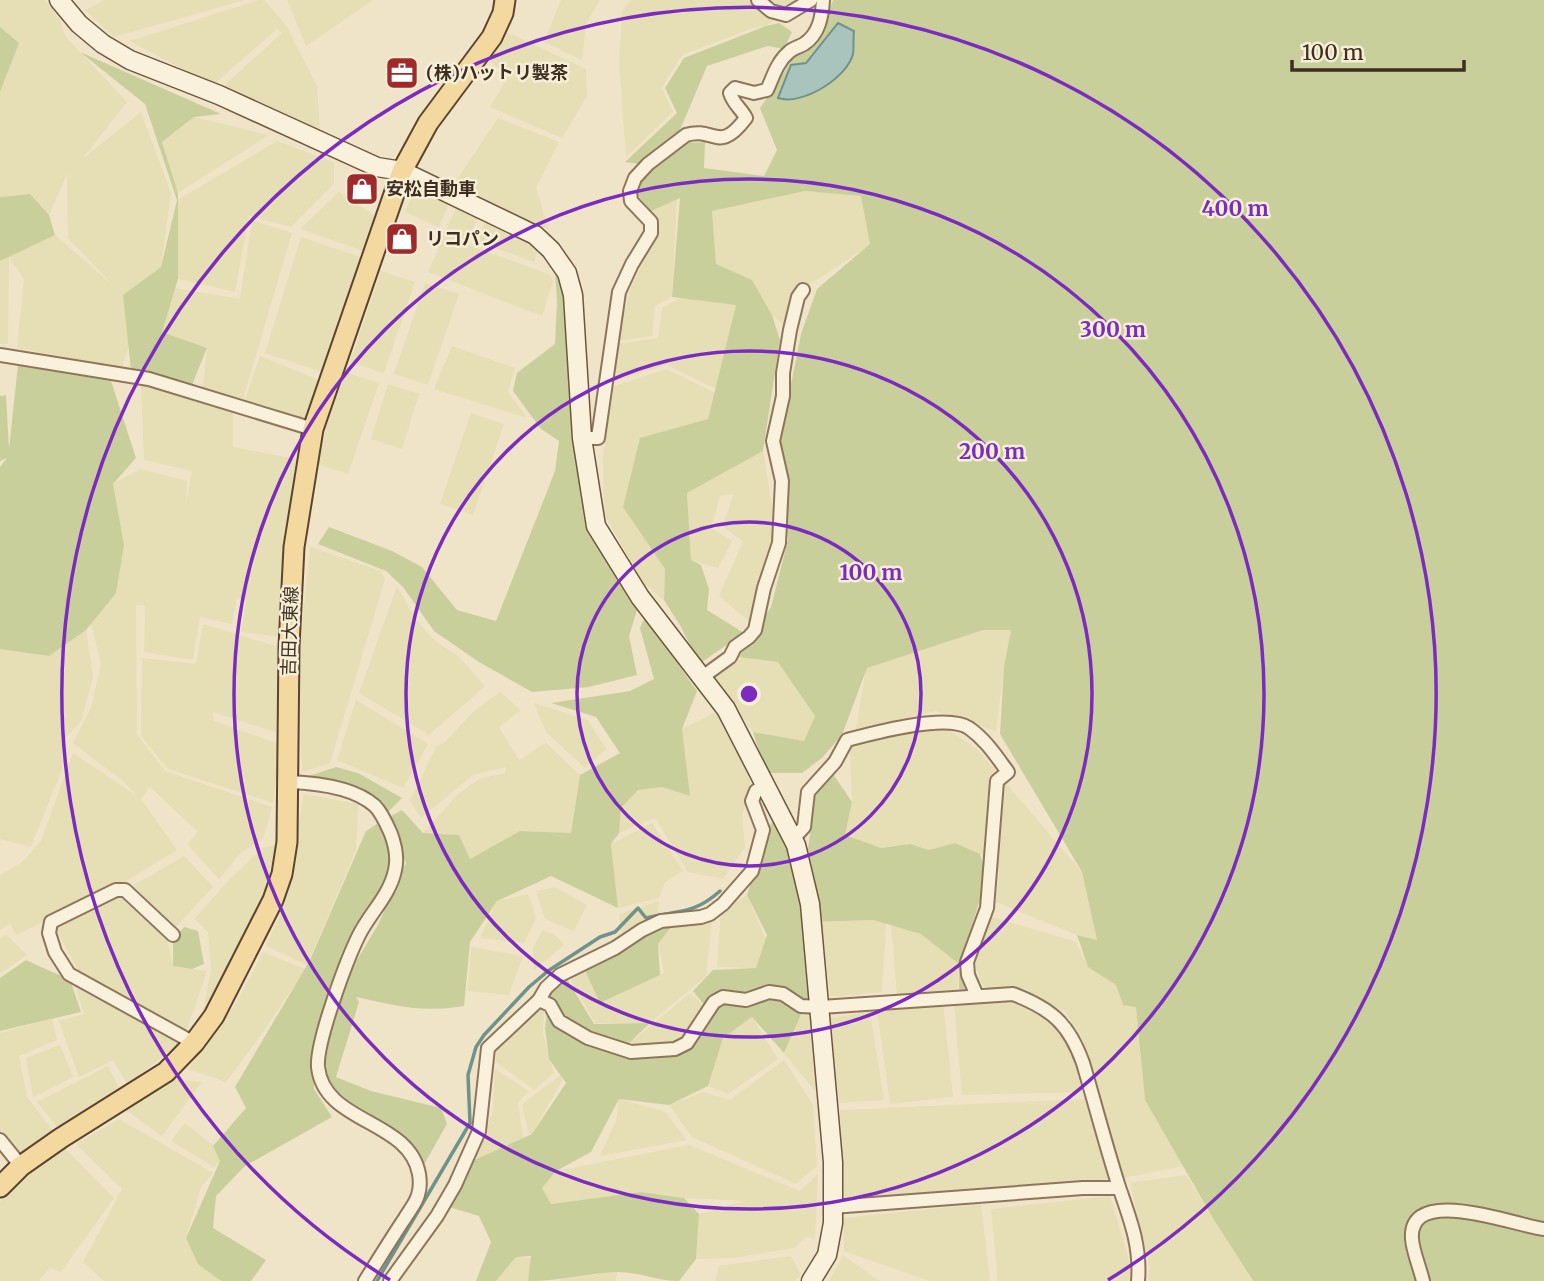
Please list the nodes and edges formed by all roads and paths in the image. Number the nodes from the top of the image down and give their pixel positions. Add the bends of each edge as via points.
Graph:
1 (59, 0) edge
2 (505, 0) edge
3 (758, 0) edge
4 (811, 0) edge
5 (823, 0) edge
6 (402, 171) junction
7 (803, 290) dead end
8 (0, 355) edge
9 (313, 429) junction
10 (582, 438) junction
11 (701, 678) junction
12 (289, 782) junction
13 (766, 785) junction
14 (793, 839) junction
15 (173, 934) dead end
16 (977, 996) junction
17 (539, 1000) junction
18 (821, 1007) junction
19 (194, 1043) junction
20 (0, 1140) edge
21 (21, 1167) junction
22 (0, 1187) edge
23 (1119, 1188) junction
24 (832, 1207) junction
25 (1544, 1229) edge
26 (365, 1281) edge
27 (390, 1281) edge
28 (811, 1281) edge
29 (1138, 1281) edge
30 (1423, 1281) edge

1 - 6 street via 79,24 130,60 377,167
2 - 6 main road, 吉田大東線 via 492,37 428,123
3 - 4 street via 771,11 786,15
5 - 10 street via 814,35 783,58 767,90 754,93 736,88 730,93 746,118 738,128 719,139 694,132 686,135 635,178 631,201 650,222 651,233 619,292 598,438
6 - 9 main road, 吉田大東線
6 - 10 street via 535,235 567,273 573,295
7 - 11 street via 790,330 773,441 782,481 779,543 755,629 730,657
8 - 9 street via 149,379
9 - 12 main road, 吉田大東線 via 294,547
10 - 11 street via 596,526 625,576
11 - 13 street via 726,709
12 - 19 main road, 吉田大東線 via 282,874 214,1016
12 - 26 street via 354,794 374,806 395,845 392,880 359,934 319,1051 321,1081 332,1097 403,1143 418,1167 418,1195
13 - 14 street
13 - 17 street via 756,791 752,801 763,830 752,871 723,904 701,917 661,921 642,930 560,975
14 - 16 street via 804,827 808,792 848,740 949,721 967,726 988,744 1008,772 997,781 987,908 967,962
14 - 18 street via 810,904
15 - 19 street via 125,890 62,915 51,922 49,933 69,974
16 - 18 street
16 - 23 street via 1013,995 1037,1004 1065,1026 1083,1063
17 - 18 street via 550,1005 559,1021 588,1038 631,1052 675,1049 687,1042 714,1002 723,997 746,1000 769,992 783,993 802,1006
17 - 27 street via 488,1048 479,1131 443,1205
18 - 24 street
19 - 21 main road, 吉田大東線 via 166,1072
20 - 21 street
21 - 22 main road, 吉田大東線
23 - 24 street
23 - 29 street via 1137,1242
24 - 28 street via 827,1255
25 - 30 street via 1497,1217 1436,1209 1425,1213 1415,1223 1412,1238

